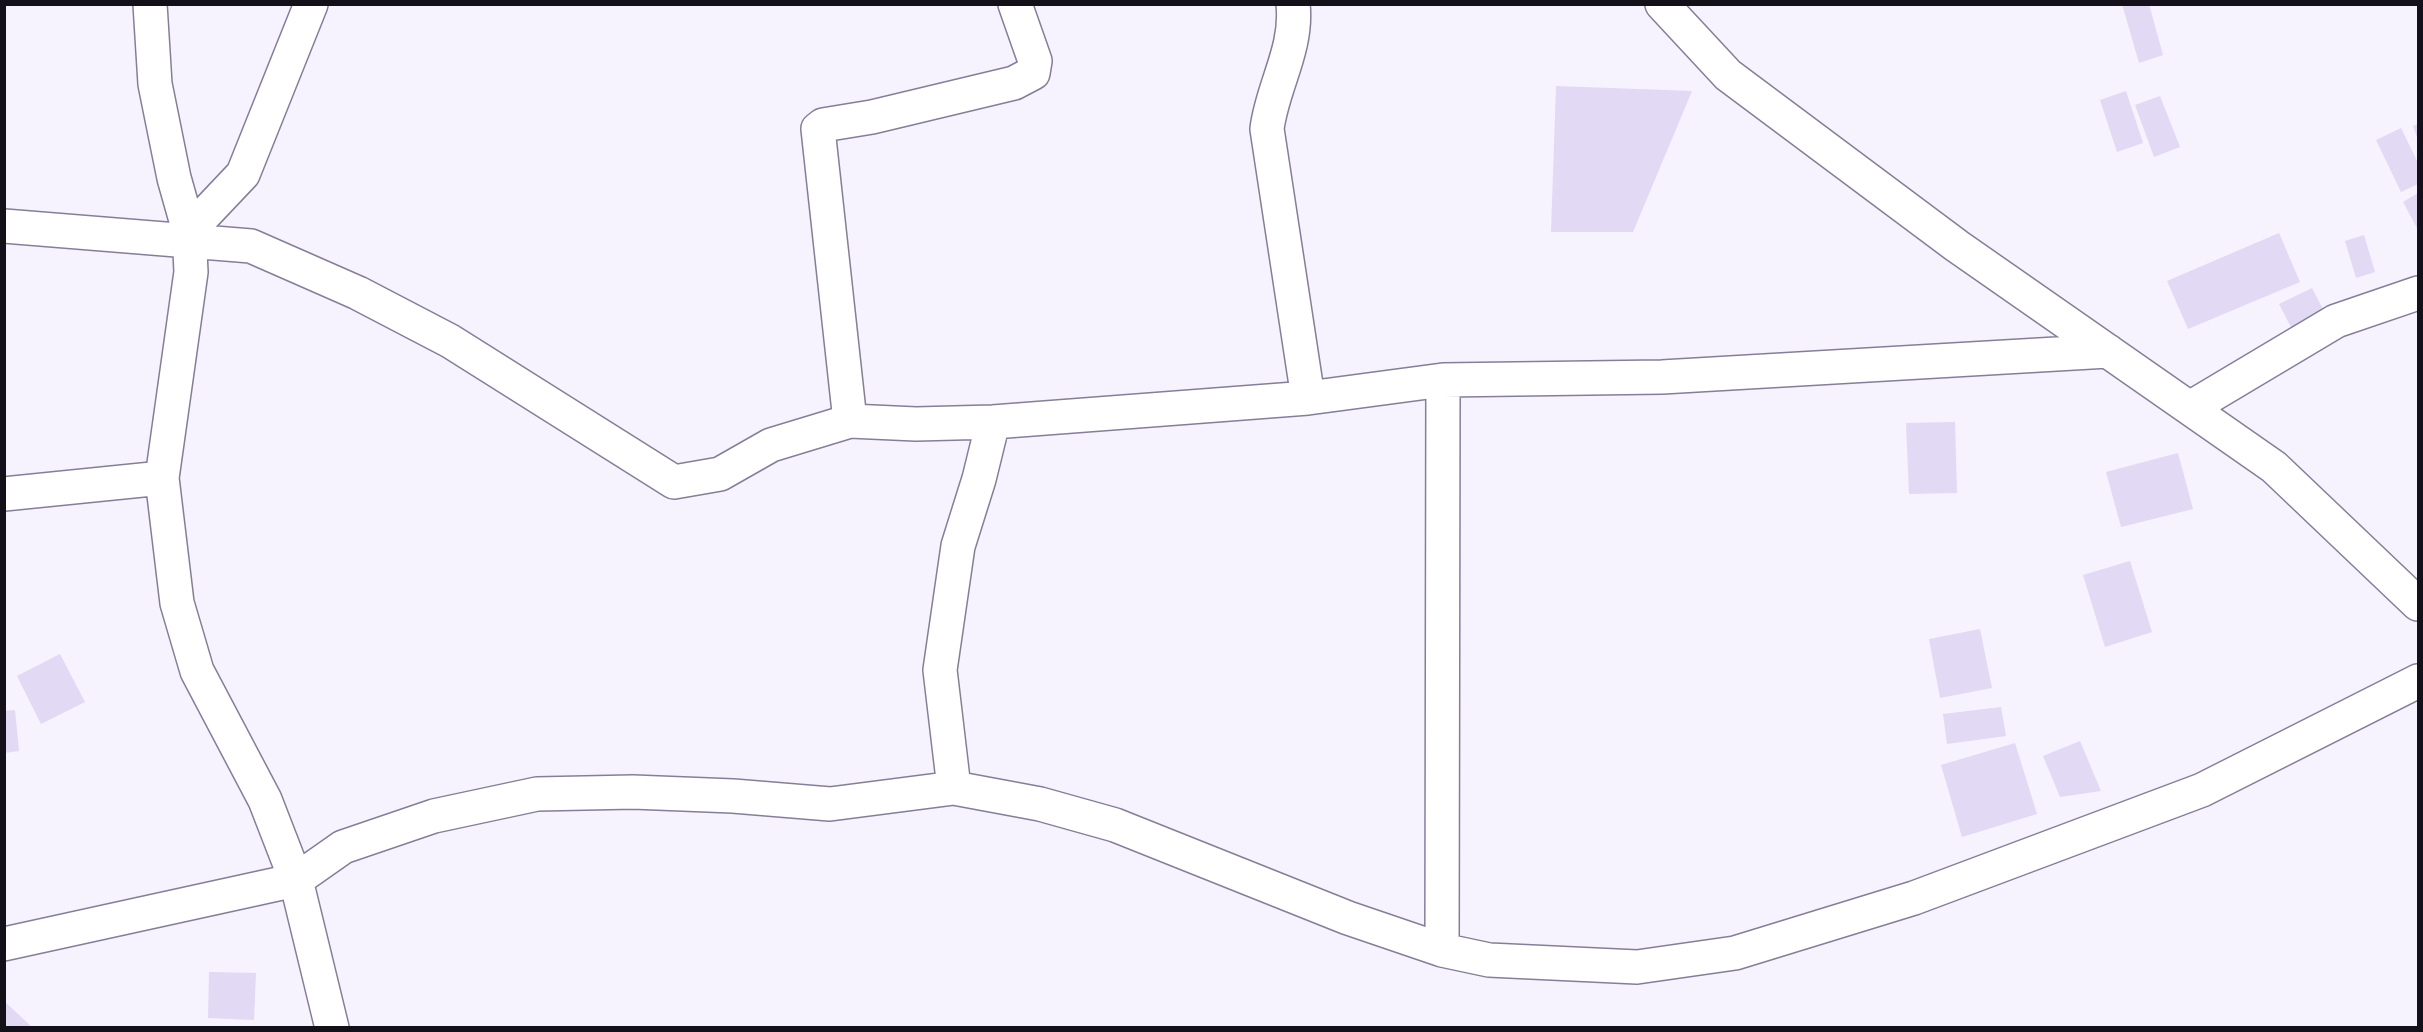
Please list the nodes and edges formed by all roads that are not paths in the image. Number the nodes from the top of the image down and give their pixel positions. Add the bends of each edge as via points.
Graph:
1 (150, 4) edge
2 (311, 4) edge
3 (1015, 4) edge
4 (1293, 4) edge
5 (1662, 4) edge
6 (4, 226) edge
7 (189, 235) junction
8 (2418, 293) edge
9 (2108, 351) junction
10 (1443, 380) junction
11 (1308, 398) junction
12 (2190, 408) junction
13 (850, 421) junction
14 (993, 422) junction
15 (162, 478) junction
16 (4, 494) edge
17 (2418, 604) edge
18 (2418, 681) edge
19 (954, 788) junction
20 (296, 879) junction
21 (4, 944) edge
22 (1442, 950) junction
23 (332, 1028) edge

1 - 7 street via 155,84
2 - 7 street via 243,174
3 - 13 street via 1035,62 1033,73 1014,83 818,129
4 - 11 street via 1288,58 1269,110 1267,129
5 - 9 street via 1728,75 1957,246
6 - 7 street
7 - 13 street via 251,246 358,293 450,341 674,482 720,474 771,445
7 - 15 street via 191,272
8 - 12 street via 2336,321
9 - 10 street via 1662,377
9 - 12 street
10 - 11 street
10 - 22 street
11 - 14 street
12 - 17 street via 2274,467
13 - 14 street
14 - 19 street via 958,546 940,670
15 - 16 street
15 - 20 street via 177,603 197,671 265,800
18 - 22 street via 2202,790 1914,898 1736,953 1636,967 1489,960
19 - 20 street via 830,804 633,792 537,794 434,816 343,847
19 - 22 street via 1040,804 1115,825 1348,918
20 - 21 street
20 - 23 street

